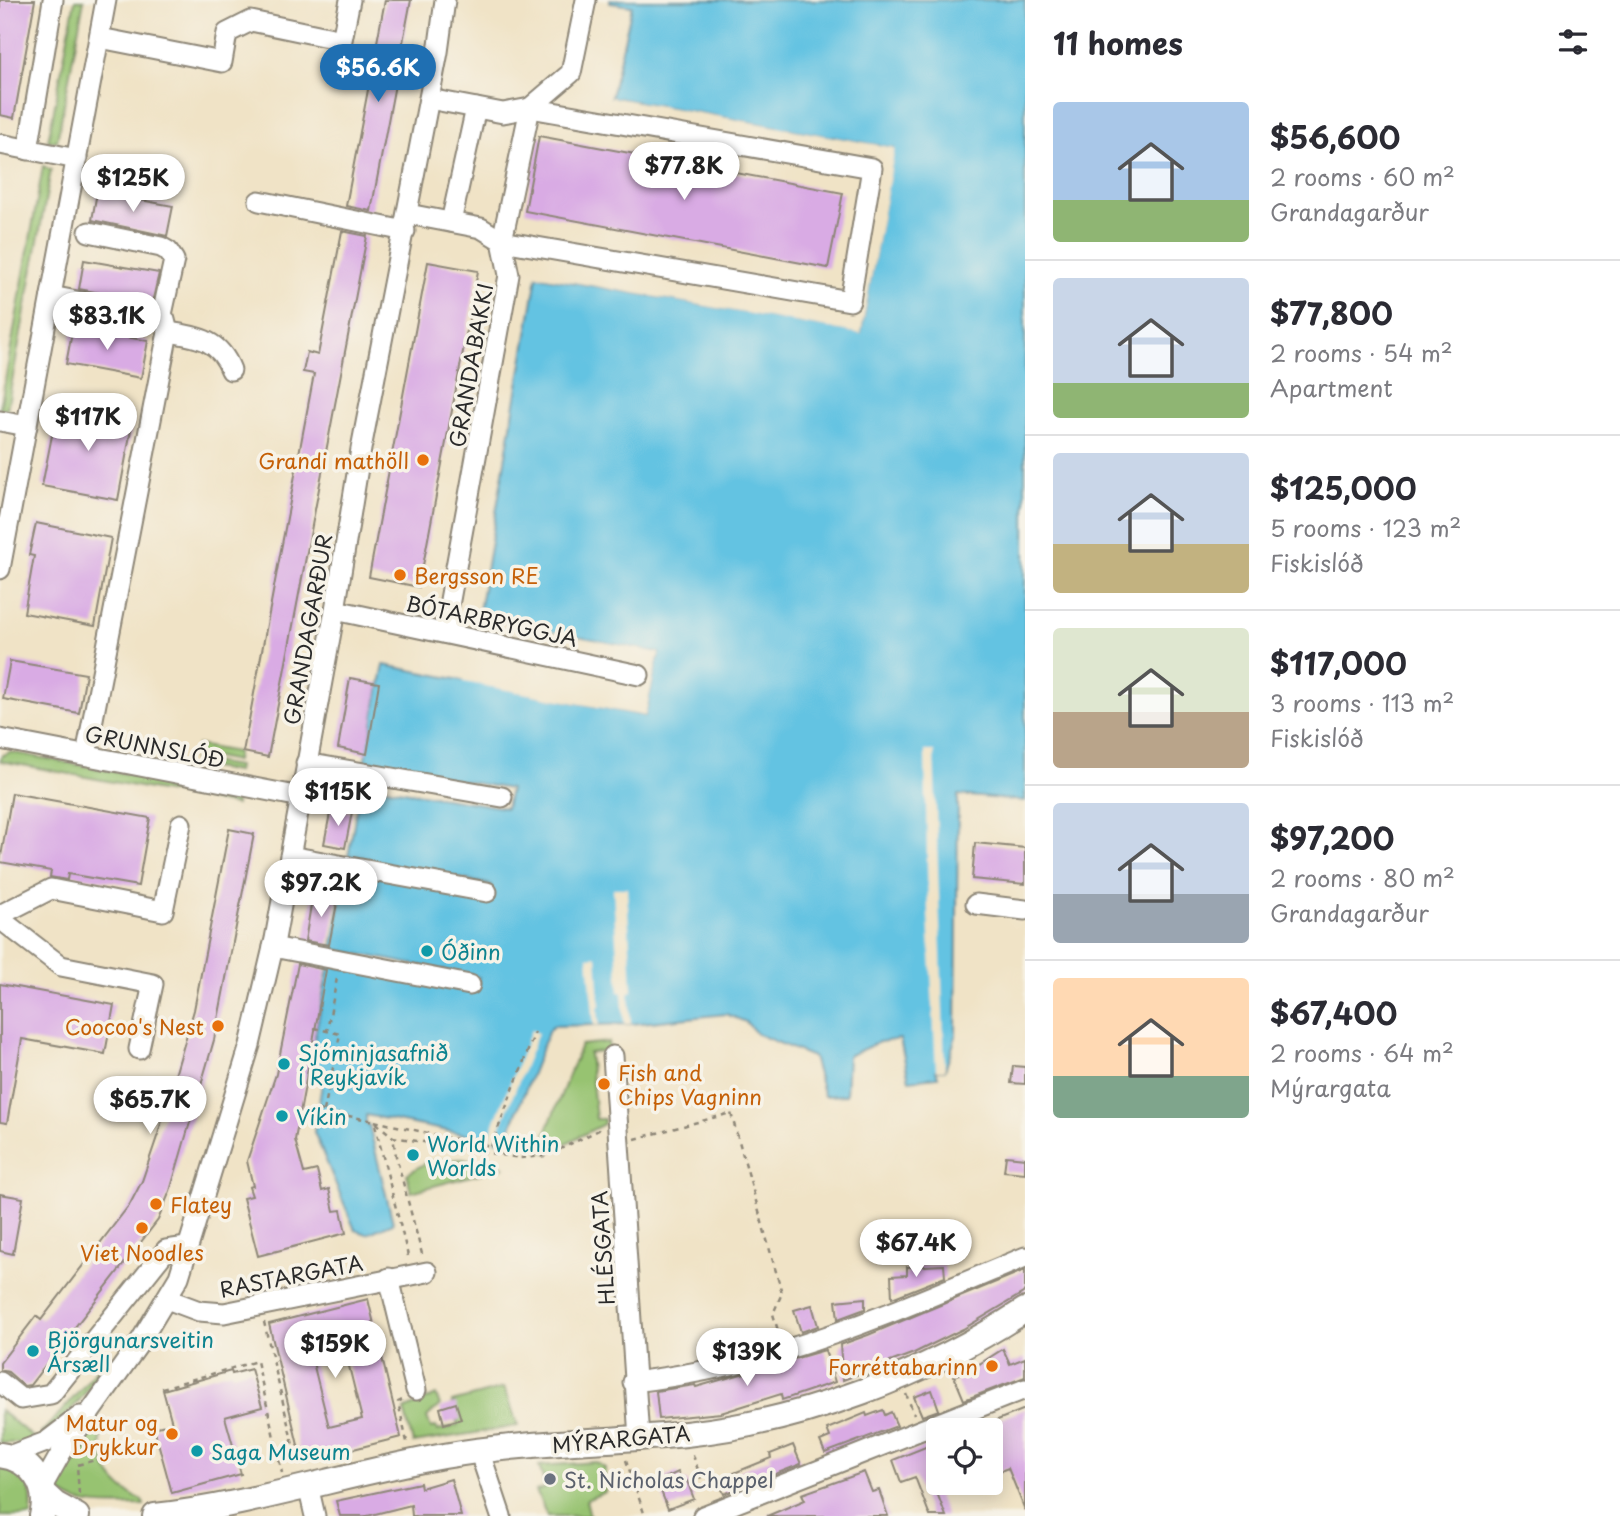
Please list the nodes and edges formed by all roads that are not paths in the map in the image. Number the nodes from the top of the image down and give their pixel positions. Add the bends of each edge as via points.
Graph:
1 (54, 0) edge
2 (106, 0) edge
3 (350, 0) edge
4 (445, 0) edge
5 (586, 0) edge
6 (100, 38) junction
7 (429, 99) junction
8 (476, 108) junction
9 (530, 108) junction
10 (0, 145) edge
11 (28, 150) junction
12 (77, 159) junction
13 (259, 201) dead end
14 (406, 222) junction
15 (451, 222) junction
16 (89, 232) dead end
17 (502, 241) junction
18 (51, 296) junction
19 (165, 325) junction
20 (231, 370) dead end
21 (0, 421) edge
22 (27, 426) junction
23 (1, 558) edge
24 (335, 610) junction
25 (444, 633) junction
26 (639, 675) dead end
27 (0, 739) edge
28 (86, 755) junction
29 (306, 764) junction
30 (300, 797) junction
31 (502, 797) dead end
32 (181, 824) dead end
33 (290, 856) junction
34 (487, 892) dead end
35 (976, 904) dead end
36 (1025, 910) edge
37 (0, 917) edge
38 (273, 947) junction
39 (470, 985) dead end
40 (139, 1049) dead end
41 (613, 1056) dead end
42 (187, 1247) junction
43 (1025, 1257) edge
44 (427, 1272) road end
45 (389, 1278) junction
46 (167, 1300) junction
47 (1025, 1310) edge
48 (0, 1382) edge
49 (634, 1382) junction
50 (1025, 1389) edge
51 (416, 1390) road end
52 (96, 1402) junction
53 (631, 1444) junction
54 (479, 1450) junction
55 (5, 1456) edge
56 (303, 1477) junction
57 (43, 1499) edge
58 (78, 1508) edge
59 (192, 1513) edge
60 (155, 1516) edge
61 (315, 1516) edge
62 (501, 1516) edge
63 (703, 1516) edge

1 - 11 street
2 - 6 street
3 - 6 street via 342,40 251,21 227,33 222,62
4 - 7 street, GRANDAGARÐUR
5 - 9 street via 571,73
6 - 12 street
7 - 8 street
7 - 14 street, GRANDAGARÐUR
8 - 9 street via 503,113
8 - 15 street
9 - 17 street, GRANDABAKKI
9 - 17 street via 872,168 850,301
10 - 11 street
11 - 12 street
12 - 18 street
13 - 14 street
14 - 15 street
14 - 24 street, GRANDAGARÐUR
15 - 17 street via 481,228
16 - 19 street via 168,251 174,260
17 - 25 street, GRANDABAKKI via 509,275
18 - 19 street
18 - 22 street
19 - 20 street via 214,344 226,355
19 - 28 street
21 - 22 street
22 - 23 street
24 - 25 street, BÓTARBRYGGJA
24 - 29 street, GRANDAGARÐUR
25 - 26 street, BÓTARBRYGGJA
27 - 28 street, GRUNNSLÓÐ
28 - 30 street, GRUNNSLÓÐ
29 - 30 street, GRANDAGARÐUR
29 - 31 street
30 - 33 street, GRANDAGARÐUR
32 - 37 street via 163,911 51,889
33 - 34 street
33 - 38 street, GRANDAGARÐUR
35 - 36 street
37 - 40 street via 61,966 153,984
38 - 39 street
38 - 42 street, GRANDAGARÐUR via 250,1045
41 - 49 street, HLÉSGATA
42 - 46 street, GRANDAGARÐUR
42 - 48 street via 166,1250 51,1394 21,1399
43 - 49 street via 784,1351
44 - 45 street, RASTARGATA
45 - 46 street, RASTARGATA via 224,1313
45 - 51 street
46 - 52 street, GRANDAGARÐUR
47 - 53 main road, MÝRARGATA via 921,1367 807,1409 761,1423
49 - 53 street, HLÉSGATA
50 - 63 street
52 - 55 street, GRANDAGARÐUR via 46,1442
52 - 57 street, GRANDAGARÐUR via 61,1453
53 - 54 main road, MÝRARGATA
54 - 56 main road, MÝRARGATA
54 - 62 street
55 - 57 main road via 30,1467
56 - 59 main road, MÝRARGATA
56 - 61 street
57 - 58 main road
59 - 60 main road, MÝRARGATA

